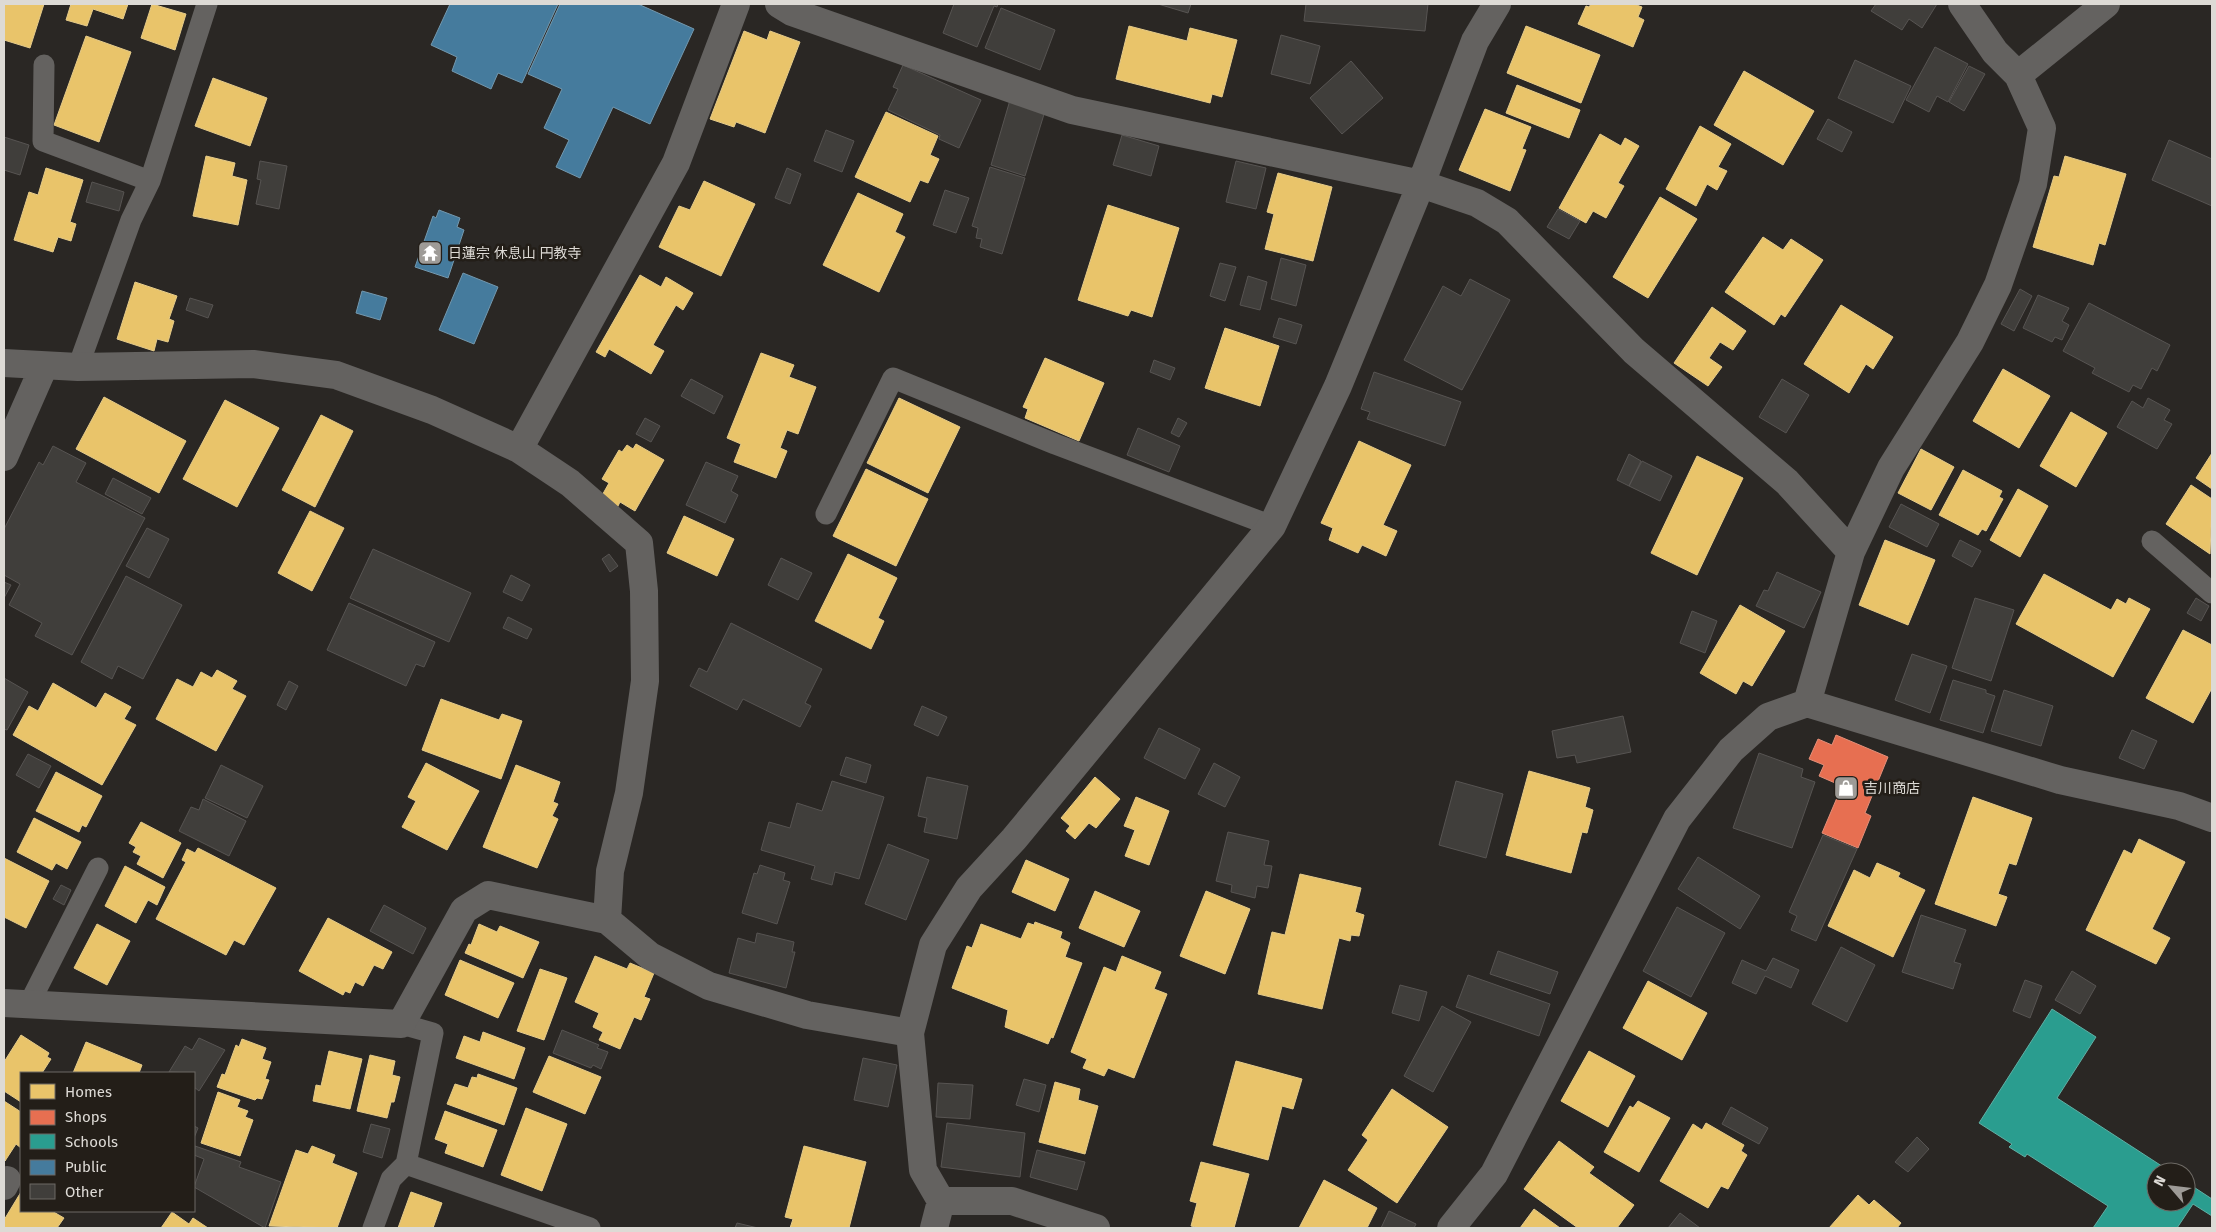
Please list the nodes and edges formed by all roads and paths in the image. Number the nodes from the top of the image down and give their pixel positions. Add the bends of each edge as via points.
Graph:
1 (207, 4) edge
2 (736, 4) edge
3 (779, 4) edge
4 (1496, 4) edge
5 (1962, 4) edge
6 (2106, 4) edge
7 (44, 65) dead end
8 (2018, 76) junction
9 (150, 181) junction
10 (1421, 184) junction
11 (4, 363) edge
12 (44, 366) junction
13 (78, 367) junction
14 (519, 449) junction
15 (4, 457) edge
16 (826, 514) dead end
17 (1272, 526) junction
18 (2152, 541) dead end
19 (1851, 552) junction
20 (2212, 593) edge
21 (1807, 703) junction
22 (2212, 818) edge
23 (98, 868) dead end
24 (607, 920) junction
25 (16, 1003) edge
26 (401, 1024) junction
27 (910, 1033) junction
28 (406, 1164) junction
29 (941, 1201) junction
30 (374, 1228) edge
31 (590, 1228) edge
32 (934, 1228) edge
33 (1096, 1228) edge
34 (1451, 1228) edge

1 - 9 lane
2 - 14 street via 676,163
3 - 10 street via 792,12 1072,110
4 - 10 street via 1474,41
5 - 8 street via 1995,52
6 - 8 street
7 - 9 lane via 43,141
8 - 19 street via 2042,128 2033,184 2001,276 1970,342 1891,468
9 - 13 lane via 131,220
10 - 17 street via 1338,386
10 - 19 street via 1477,203 1507,221 1634,351 1787,482
11 - 12 street
12 - 13 street
12 - 15 street
13 - 14 street via 254,364 336,375 432,410
14 - 24 street via 570,483 639,543 644,591 645,681 629,793 610,872
16 - 17 lane via 893,378 1055,444
17 - 27 street via 1014,839 969,888 933,945
18 - 20 lane
19 - 21 street
21 - 22 street via 2060,780 2179,806
21 - 34 street via 1768,717 1731,750 1677,820 1494,1174
23 - 25 lane
24 - 26 street via 488,895 464,910
24 - 27 street via 650,956 709,986 807,1015
25 - 26 street
26 - 28 lane via 433,1033
27 - 29 street via 923,1170
28 - 30 lane via 391,1179
28 - 31 lane
29 - 32 street
29 - 33 street via 1012,1201

